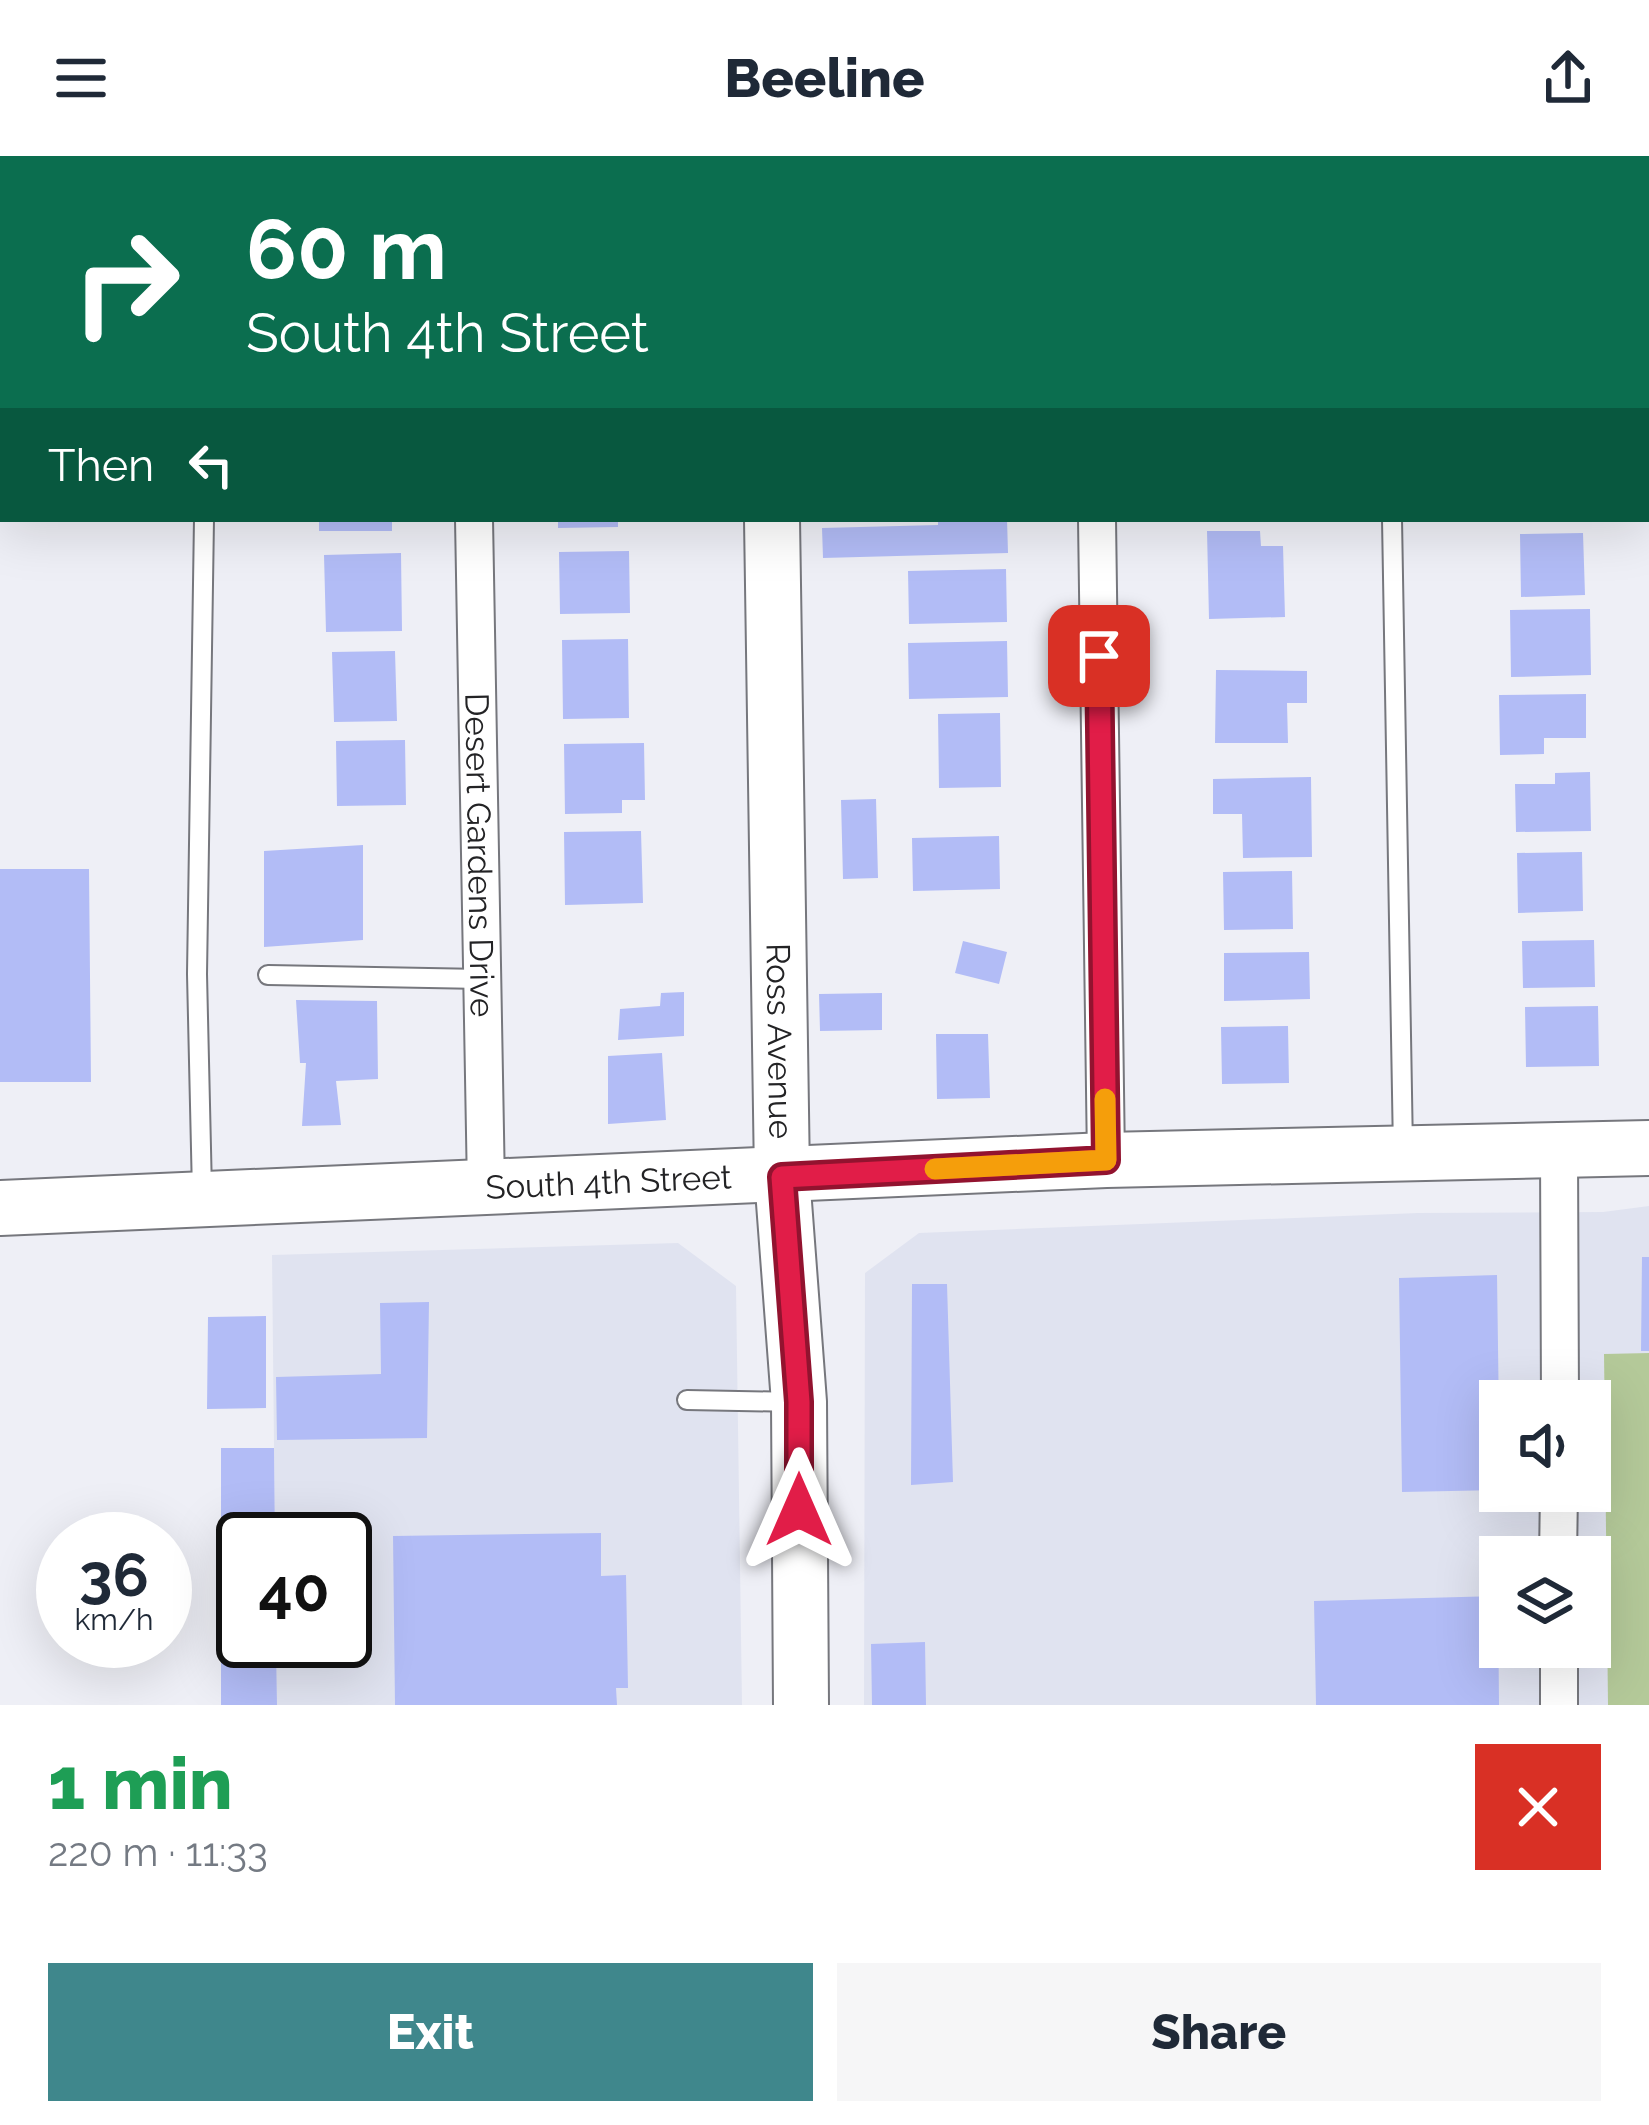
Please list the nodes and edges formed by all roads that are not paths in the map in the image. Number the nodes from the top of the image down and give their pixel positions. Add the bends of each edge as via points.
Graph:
1 (203, 522) edge
2 (474, 522) edge
3 (772, 522) edge
4 (1097, 522) edge
5 (1392, 522) edge
6 (268, 975) dead end
7 (482, 980) junction
8 (1649, 1148) edge
9 (1559, 1151) junction
10 (1403, 1154) junction
11 (1106, 1160) junction
12 (782, 1177) junction
13 (486, 1188) junction
14 (202, 1200) junction
15 (0, 1208) edge
16 (1560, 1380) edge
17 (687, 1400) dead end
18 (799, 1402) junction
19 (1558, 1668) edge
20 (800, 1705) edge
21 (1558, 1705) edge

1 - 14 lane
2 - 7 street, Desert Gardens Drive
3 - 12 main road, Ross Avenue
4 - 11 street
5 - 10 lane
6 - 7 lane
7 - 13 street, Desert Gardens Drive
8 - 9 main road, South 4th Street
9 - 10 main road, South 4th Street
9 - 16 street
10 - 11 main road, South 4th Street
11 - 12 main road, South 4th Street
12 - 13 main road, South 4th Street
12 - 18 main road, Ross Avenue
13 - 14 main road, South 4th Street
14 - 15 main road, South 4th Street
17 - 18 lane
18 - 20 main road, Ross Avenue
19 - 21 street

